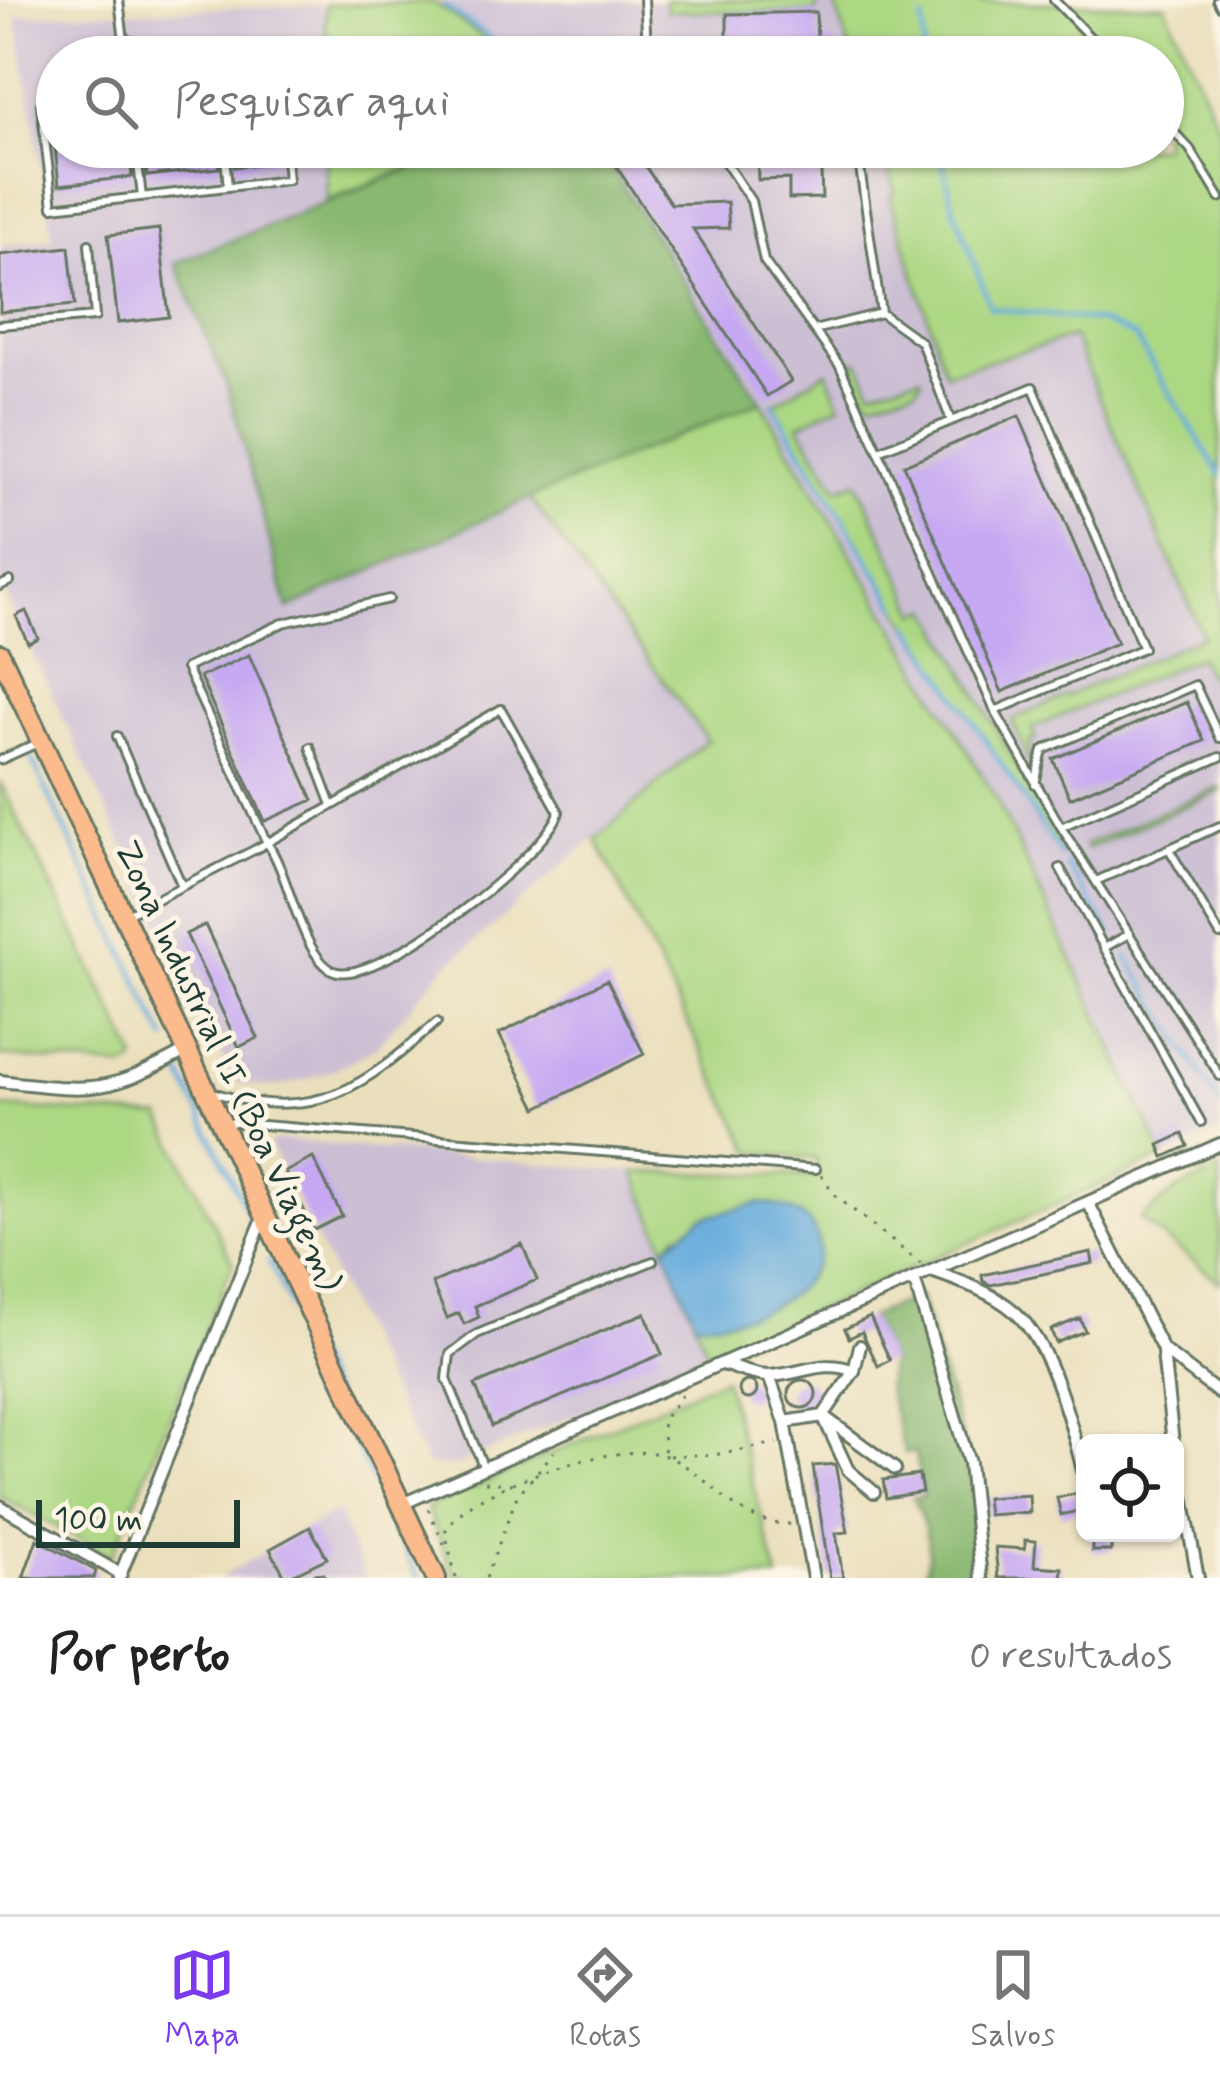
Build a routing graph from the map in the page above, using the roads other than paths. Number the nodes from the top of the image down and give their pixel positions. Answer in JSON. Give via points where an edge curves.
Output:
{"nodes":[{"id":1,"x":119,"y":0,"type":"edge"},
{"id":2,"x":644,"y":0,"type":"edge"},
{"id":3,"x":1054,"y":0,"type":"edge"},
{"id":4,"x":124,"y":36,"type":"edge"},
{"id":5,"x":646,"y":36,"type":"edge"},
{"id":6,"x":1089,"y":36,"type":"edge"},
{"id":7,"x":1184,"y":143,"type":"edge"},
{"id":8,"x":48,"y":168,"type":"edge"},
{"id":9,"x":139,"y":168,"type":"edge"},
{"id":10,"x":227,"y":168,"type":"edge"},
{"id":11,"x":287,"y":168,"type":"edge"},
{"id":12,"x":729,"y":168,"type":"edge"},
{"id":13,"x":859,"y":168,"type":"edge"},
{"id":14,"x":229,"y":187,"type":"junction"},
{"id":15,"x":142,"y":197,"type":"junction"},
{"id":16,"x":1220,"y":198,"type":"edge"},
{"id":17,"x":89,"y":244,"type":"dead end"},
{"id":18,"x":881,"y":313,"type":"junction"},
{"id":19,"x":0,"y":325,"type":"edge"},
{"id":20,"x":814,"y":330,"type":"junction"},
{"id":21,"x":951,"y":421,"type":"junction"},
{"id":22,"x":879,"y":451,"type":"junction"},
{"id":23,"x":10,"y":580,"type":"dead end"},
{"id":24,"x":0,"y":586,"type":"edge"},
{"id":25,"x":389,"y":599,"type":"dead end"},
{"id":26,"x":3,"y":667,"type":"edge"},
{"id":27,"x":995,"y":711,"type":"junction"},
{"id":28,"x":117,"y":736,"type":"dead end"},
{"id":29,"x":1220,"y":738,"type":"edge"},
{"id":30,"x":41,"y":741,"type":"junction"},
{"id":31,"x":310,"y":747,"type":"dead end"},
{"id":32,"x":1220,"y":757,"type":"edge"},
{"id":33,"x":0,"y":760,"type":"edge"},
{"id":34,"x":1035,"y":784,"type":"junction"},
{"id":35,"x":332,"y":806,"type":"junction"},
{"id":36,"x":1220,"y":826,"type":"edge"},
{"id":37,"x":1061,"y":827,"type":"junction"},
{"id":38,"x":267,"y":843,"type":"junction"},
{"id":39,"x":1169,"y":849,"type":"junction"},
{"id":40,"x":1060,"y":868,"type":"dead end"},
{"id":41,"x":1096,"y":881,"type":"junction"},
{"id":42,"x":182,"y":886,"type":"junction"},
{"id":43,"x":123,"y":916,"type":"junction"},
{"id":44,"x":1130,"y":934,"type":"junction"},
{"id":45,"x":1220,"y":935,"type":"edge"},
{"id":46,"x":1104,"y":948,"type":"junction"},
{"id":47,"x":437,"y":1022,"type":"dead end"},
{"id":48,"x":187,"y":1050,"type":"junction"},
{"id":49,"x":1219,"y":1071,"type":"edge"},
{"id":50,"x":0,"y":1081,"type":"edge"},
{"id":51,"x":205,"y":1090,"type":"junction"},
{"id":52,"x":220,"y":1122,"type":"junction"},
{"id":53,"x":1201,"y":1122,"type":"dead end"},
{"id":54,"x":1220,"y":1144,"type":"edge"},
{"id":55,"x":816,"y":1169,"type":"road end"},
{"id":56,"x":1088,"y":1202,"type":"junction"},
{"id":57,"x":264,"y":1215,"type":"junction"},
{"id":58,"x":653,"y":1261,"type":"dead end"},
{"id":59,"x":931,"y":1271,"type":"junction"},
{"id":60,"x":914,"y":1279,"type":"junction"},
{"id":61,"x":860,"y":1346,"type":"dead end"},
{"id":62,"x":1163,"y":1350,"type":"junction"},
{"id":63,"x":722,"y":1364,"type":"junction"},
{"id":64,"x":854,"y":1371,"type":"junction"},
{"id":65,"x":769,"y":1376,"type":"junction"},
{"id":66,"x":1220,"y":1394,"type":"edge"},
{"id":67,"x":823,"y":1416,"type":"junction"},
{"id":68,"x":785,"y":1421,"type":"junction"},
{"id":69,"x":1172,"y":1434,"type":"edge"},
{"id":70,"x":1076,"y":1441,"type":"edge"},
{"id":71,"x":484,"y":1468,"type":"junction"},
{"id":72,"x":895,"y":1469,"type":"dead end"},
{"id":73,"x":874,"y":1492,"type":"dead end"},
{"id":74,"x":1184,"y":1503,"type":"edge"},
{"id":75,"x":402,"y":1504,"type":"junction"},
{"id":76,"x":0,"y":1506,"type":"edge"},
{"id":77,"x":120,"y":1576,"type":"edge"},
{"id":78,"x":436,"y":1578,"type":"edge"},
{"id":79,"x":812,"y":1578,"type":"edge"},
{"id":80,"x":981,"y":1578,"type":"edge"},
{"id":81,"x":1198,"y":1578,"type":"edge"}],
"edges":[{"from":1,"to":4,"type":"lane"},
{"from":2,"to":5,"type":"lane"},
{"from":3,"to":6,"type":"lane"},
{"from":7,"to":16,"type":"lane"},
{"from":8,"to":15,"type":"lane","via":[[53,207]]},
{"from":9,"to":15,"type":"lane"},
{"from":10,"to":14,"type":"lane"},
{"from":11,"to":14,"type":"lane","via":[[288,180]]},
{"from":12,"to":20,"type":"lane","via":[[751,201],[764,261]]},
{"from":13,"to":18,"type":"lane"},
{"from":14,"to":15,"type":"lane"},
{"from":17,"to":19,"type":"lane","via":[[95,317]]},
{"from":18,"to":20,"type":"lane"},
{"from":18,"to":21,"type":"lane","via":[[921,342]]},
{"from":20,"to":22,"type":"lane"},
{"from":21,"to":22,"type":"lane"},
{"from":21,"to":27,"type":"lane","via":[[1033,387],[1143,648]]},
{"from":22,"to":27,"type":"lane"},
{"from":23,"to":24,"type":"lane"},
{"from":25,"to":38,"type":"lane","via":[[283,623],[186,668]]},
{"from":26,"to":30,"type":"main road","name":"Zona Industrial II (Boa Viagem)"},
{"from":27,"to":34,"type":"lane"},
{"from":28,"to":42,"type":"lane"},
{"from":29,"to":34,"type":"lane","via":[[1195,685],[1042,750]]},
{"from":30,"to":33,"type":"lane"},
{"from":30,"to":43,"type":"main road","name":"Zona Industrial II (Boa Viagem)"},
{"from":31,"to":35,"type":"lane"},
{"from":32,"to":37,"type":"lane"},
{"from":34,"to":37,"type":"lane"},
{"from":35,"to":38,"type":"lane"},
{"from":35,"to":38,"type":"lane","via":[[501,709],[559,812],[545,840],[476,899],[350,974],[320,957]]},
{"from":36,"to":39,"type":"lane"},
{"from":37,"to":41,"type":"lane"},
{"from":38,"to":42,"type":"lane"},
{"from":39,"to":41,"type":"lane"},
{"from":39,"to":45,"type":"lane"},
{"from":40,"to":46,"type":"lane"},
{"from":41,"to":44,"type":"lane"},
{"from":42,"to":43,"type":"lane"},
{"from":43,"to":48,"type":"main road","name":"Zona Industrial II (Boa Viagem)"},
{"from":44,"to":46,"type":"lane"},
{"from":44,"to":49,"type":"lane"},
{"from":46,"to":53,"type":"lane"},
{"from":47,"to":51,"type":"lane","via":[[363,1084],[335,1095],[271,1103]]},
{"from":48,"to":50,"type":"street","via":[[95,1091]]},
{"from":48,"to":51,"type":"main road","name":"Zona Industrial II (Boa Viagem)"},
{"from":51,"to":52,"type":"main road","name":"Zona Industrial II (Boa Viagem)"},
{"from":52,"to":55,"type":"lane"},
{"from":52,"to":57,"type":"main road","name":"Zona Industrial II (Boa Viagem)"},
{"from":54,"to":56,"type":"street"},
{"from":56,"to":59,"type":"street"},
{"from":56,"to":62,"type":"street"},
{"from":57,"to":75,"type":"main road","name":"Zona Industrial II (Boa Viagem)"},
{"from":57,"to":77,"type":"street"},
{"from":58,"to":71,"type":"lane","via":[[477,1334],[450,1354],[447,1379]]},
{"from":59,"to":60,"type":"street"},
{"from":59,"to":70,"type":"street","via":[[1019,1316]]},
{"from":60,"to":63,"type":"street"},
{"from":60,"to":80,"type":"street","via":[[969,1462]]},
{"from":61,"to":64,"type":"street"},
{"from":62,"to":66,"type":"street"},
{"from":62,"to":69,"type":"street"},
{"from":63,"to":65,"type":"street"},
{"from":63,"to":71,"type":"street"},
{"from":64,"to":65,"type":"street","via":[[815,1366]]},
{"from":64,"to":67,"type":"street"},
{"from":65,"to":68,"type":"street"},
{"from":67,"to":68,"type":"street"},
{"from":67,"to":72,"type":"street"},
{"from":67,"to":73,"type":"street","via":[[848,1470]]},
{"from":68,"to":79,"type":"street"},
{"from":71,"to":75,"type":"street"},
{"from":74,"to":81,"type":"street"},
{"from":75,"to":78,"type":"main road","name":"Zona Industrial II (Boa Viagem)"},
{"from":76,"to":77,"type":"street"}]}
